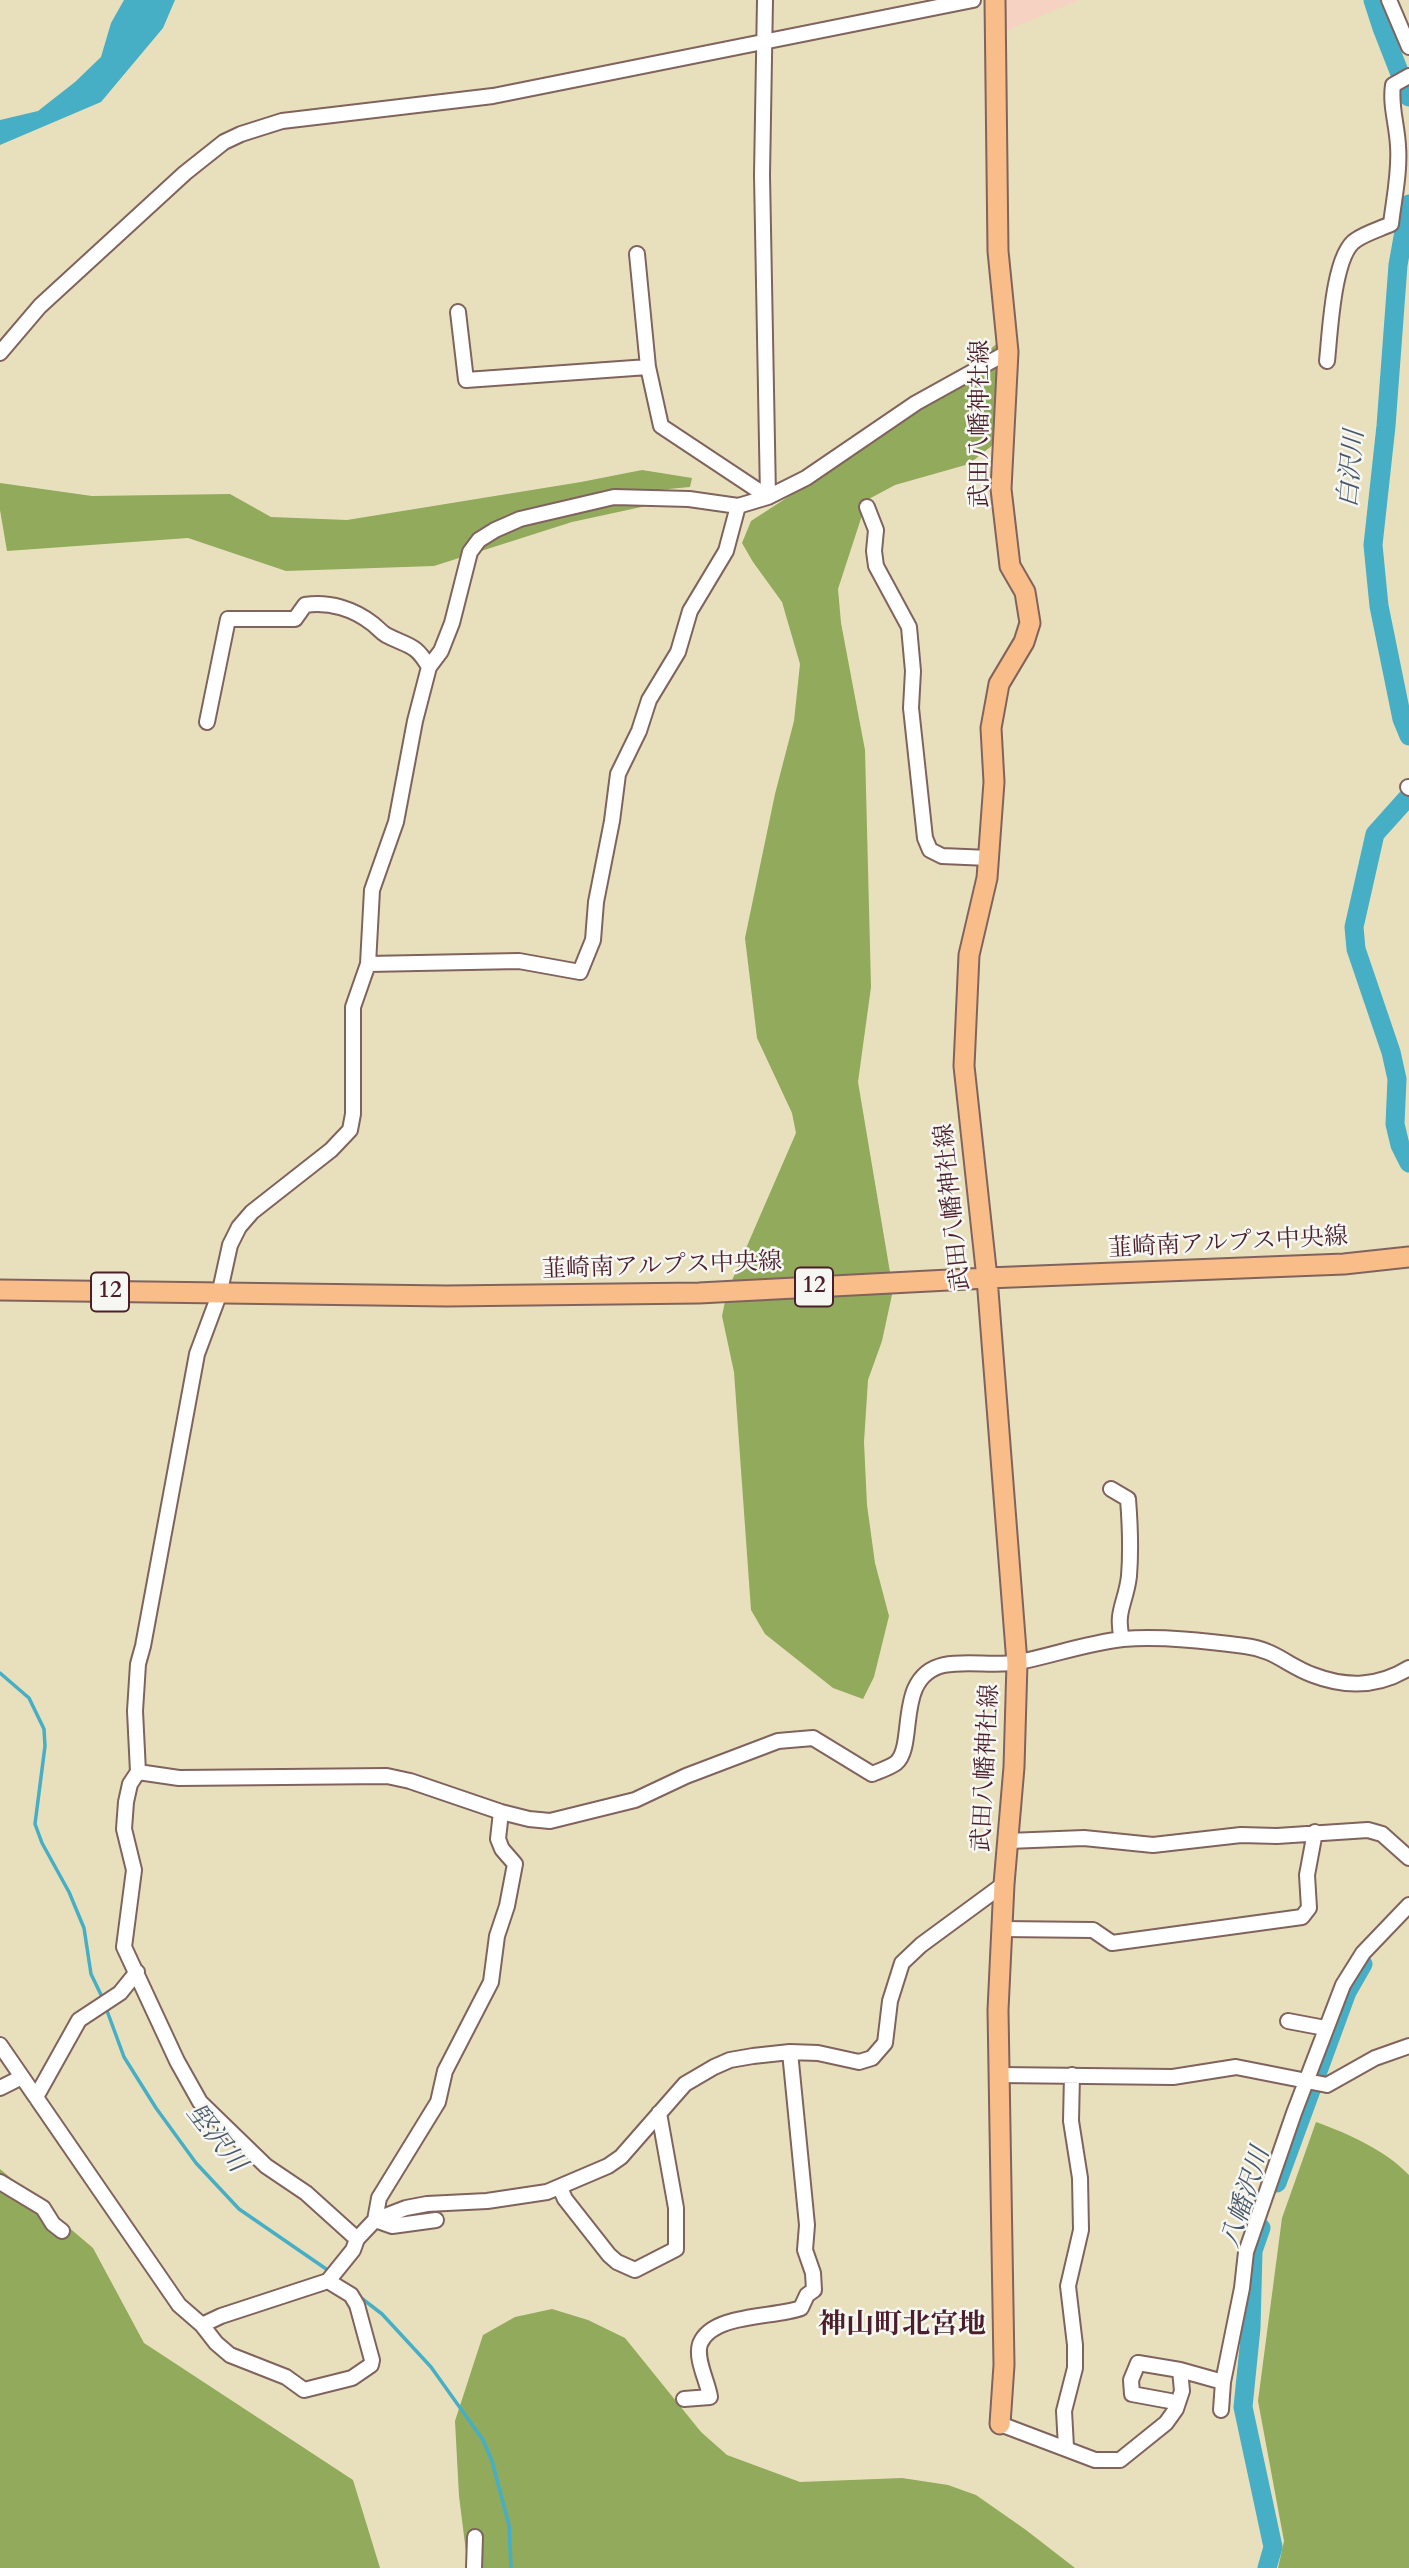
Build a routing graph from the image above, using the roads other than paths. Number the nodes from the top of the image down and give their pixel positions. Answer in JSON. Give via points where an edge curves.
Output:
{"nodes":[{"id":1,"x":765,"y":0,"type":"edge"},
{"id":2,"x":972,"y":0,"type":"edge"},
{"id":3,"x":995,"y":0,"type":"edge"},
{"id":4,"x":1389,"y":0,"type":"edge"},
{"id":5,"x":764,"y":42,"type":"junction"},
{"id":6,"x":1409,"y":47,"type":"edge"},
{"id":7,"x":1409,"y":76,"type":"edge"},
{"id":8,"x":637,"y":254,"type":"dead end"},
{"id":9,"x":458,"y":312,"type":"dead end"},
{"id":10,"x":1008,"y":352,"type":"junction"},
{"id":11,"x":0,"y":353,"type":"edge"},
{"id":12,"x":1327,"y":361,"type":"dead end"},
{"id":13,"x":648,"y":367,"type":"junction"},
{"id":14,"x":768,"y":497,"type":"junction"},
{"id":15,"x":738,"y":506,"type":"junction"},
{"id":16,"x":867,"y":507,"type":"dead end"},
{"id":17,"x":429,"y":667,"type":"junction"},
{"id":18,"x":207,"y":722,"type":"dead end"},
{"id":19,"x":989,"y":858,"type":"junction"},
{"id":20,"x":368,"y":964,"type":"junction"},
{"id":21,"x":1409,"y":1256,"type":"edge"},
{"id":22,"x":987,"y":1278,"type":"junction"},
{"id":23,"x":0,"y":1290,"type":"edge"},
{"id":24,"x":219,"y":1295,"type":"junction"},
{"id":25,"x":1111,"y":1489,"type":"dead end"},
{"id":26,"x":1122,"y":1639,"type":"junction"},
{"id":27,"x":1017,"y":1663,"type":"junction"},
{"id":28,"x":1409,"y":1668,"type":"edge"},
{"id":29,"x":138,"y":1772,"type":"junction"},
{"id":30,"x":501,"y":1812,"type":"junction"},
{"id":31,"x":1315,"y":1832,"type":"junction"},
{"id":32,"x":1008,"y":1841,"type":"junction"},
{"id":33,"x":1409,"y":1858,"type":"edge"},
{"id":34,"x":1004,"y":1884,"type":"junction"},
{"id":35,"x":1409,"y":1905,"type":"edge"},
{"id":36,"x":1002,"y":1929,"type":"junction"},
{"id":37,"x":137,"y":1972,"type":"junction"},
{"id":38,"x":1288,"y":2021,"type":"dead end"},
{"id":39,"x":1325,"y":2028,"type":"junction"},
{"id":40,"x":0,"y":2045,"type":"edge"},
{"id":41,"x":1409,"y":2046,"type":"edge"},
{"id":42,"x":790,"y":2052,"type":"junction"},
{"id":43,"x":999,"y":2075,"type":"junction"},
{"id":44,"x":1072,"y":2075,"type":"junction"},
{"id":45,"x":22,"y":2077,"type":"junction"},
{"id":46,"x":1312,"y":2081,"type":"junction"},
{"id":47,"x":0,"y":2088,"type":"edge"},
{"id":48,"x":36,"y":2097,"type":"junction"},
{"id":49,"x":659,"y":2113,"type":"junction"},
{"id":50,"x":0,"y":2182,"type":"edge"},
{"id":51,"x":560,"y":2188,"type":"junction"},
{"id":52,"x":375,"y":2220,"type":"junction"},
{"id":53,"x":436,"y":2220,"type":"dead end"},
{"id":54,"x":62,"y":2231,"type":"dead end"},
{"id":55,"x":355,"y":2245,"type":"junction"},
{"id":56,"x":328,"y":2281,"type":"junction"},
{"id":57,"x":202,"y":2325,"type":"junction"},
{"id":58,"x":1180,"y":2370,"type":"junction"},
{"id":59,"x":1223,"y":2382,"type":"junction"},
{"id":60,"x":684,"y":2399,"type":"dead end"},
{"id":61,"x":1177,"y":2405,"type":"junction"},
{"id":62,"x":1221,"y":2410,"type":"dead end"},
{"id":63,"x":1000,"y":2424,"type":"joint"},
{"id":64,"x":1066,"y":2447,"type":"junction"},
{"id":65,"x":475,"y":2537,"type":"dead end"},
{"id":66,"x":474,"y":2568,"type":"edge"}],
"edges":[{"from":1,"to":5,"type":"street"},
{"from":2,"to":5,"type":"street"},
{"from":3,"to":10,"type":"main road","name":"武田八幡神社線","via":[[998,251]]},
{"from":4,"to":6,"type":"street"},
{"from":5,"to":11,"type":"street","via":[[494,96],[282,121],[241,134],[185,173],[40,306]]},
{"from":5,"to":14,"type":"street"},
{"from":7,"to":12,"type":"street","via":[[1394,84],[1391,101],[1398,146],[1391,224],[1353,241],[1343,258]]},
{"from":8,"to":13,"type":"street"},
{"from":9,"to":13,"type":"street","via":[[466,380]]},
{"from":10,"to":14,"type":"street","via":[[916,403],[806,478]]},
{"from":10,"to":19,"type":"main road","name":"武田八幡神社線","via":[[1001,489],[1010,566],[1025,592],[1030,623],[999,684],[991,728],[995,782]]},
{"from":13,"to":14,"type":"street","via":[[661,426]]},
{"from":14,"to":15,"type":"street"},
{"from":15,"to":17,"type":"street","via":[[614,497],[520,519],[495,530],[470,552],[452,623]]},
{"from":15,"to":20,"type":"street","via":[[726,551],[690,611],[678,652],[649,700],[618,774],[593,940],[580,972],[519,961]]},
{"from":16,"to":19,"type":"street","via":[[876,530],[876,566],[909,627],[911,708],[925,838],[930,850],[942,856]]},
{"from":17,"to":18,"type":"street","via":[[419,650],[383,634],[347,608],[316,603],[305,605],[295,619],[228,619]]},
{"from":17,"to":20,"type":"street","via":[[396,822],[372,890]]},
{"from":19,"to":22,"type":"main road","name":"武田八幡神社線","via":[[969,955],[964,1066]]},
{"from":20,"to":24,"type":"street","via":[[353,1007],[350,1130],[239,1227],[230,1245]]},
{"from":21,"to":22,"type":"main road","name":"韮崎南アルプス中央線","number":"12","via":[[1344,1264]]},
{"from":22,"to":24,"type":"main road","name":"韮崎南アルプス中央線","number":"12","via":[[699,1293]]},
{"from":22,"to":27,"type":"main road","name":"武田八幡神社線"},
{"from":23,"to":24,"type":"main road","name":"韮崎南アルプス中央線","number":"12"},
{"from":24,"to":29,"type":"street","via":[[197,1354],[138,1664]]},
{"from":25,"to":26,"type":"street","via":[[1128,1499],[1129,1576],[1118,1620]]},
{"from":26,"to":27,"type":"street"},
{"from":26,"to":28,"type":"street","via":[[1267,1650],[1312,1675],[1353,1684],[1391,1679]]},
{"from":27,"to":30,"type":"street","via":[[943,1665],[925,1673],[915,1689],[902,1753],[897,1762],[872,1774],[813,1738],[778,1741],[635,1800],[550,1821]]},
{"from":27,"to":32,"type":"main road","name":"武田八幡神社線"},
{"from":29,"to":30,"type":"street","via":[[179,1778],[387,1776]]},
{"from":29,"to":37,"type":"street","via":[[130,1784],[124,1829],[134,1870],[124,1947]]},
{"from":30,"to":52,"type":"street","via":[[498,1839],[515,1864],[491,1982],[445,2071],[438,2102],[379,2198]]},
{"from":31,"to":32,"type":"street","via":[[1153,1845],[1084,1838]]},
{"from":31,"to":33,"type":"street","via":[[1368,1830],[1382,1834]]},
{"from":31,"to":36,"type":"street","via":[[1307,1875],[1309,1908],[1302,1917],[1112,1943],[1093,1930]]},
{"from":32,"to":34,"type":"main road","name":"武田八幡神社線"},
{"from":34,"to":36,"type":"main road","name":"武田八幡神社線"},
{"from":34,"to":42,"type":"street","via":[[902,1963],[890,2001],[885,2043],[872,2058],[859,2062]]},
{"from":35,"to":39,"type":"street","via":[[1363,1954],[1343,1985]]},
{"from":36,"to":43,"type":"main road","name":"武田八幡神社線"},
{"from":37,"to":48,"type":"street","via":[[120,1993],[79,2020]]},
{"from":37,"to":55,"type":"street","via":[[200,2102],[266,2166],[306,2193]]},
{"from":38,"to":39,"type":"street"},
{"from":39,"to":46,"type":"street"},
{"from":40,"to":45,"type":"street"},
{"from":41,"to":46,"type":"street","via":[[1375,2058],[1327,2085]]},
{"from":42,"to":49,"type":"street","via":[[730,2060],[713,2067],[685,2084]]},
{"from":42,"to":60,"type":"street","via":[[807,2225],[804,2250],[814,2290],[801,2308],[740,2318],[711,2331],[700,2344],[710,2397]]},
{"from":43,"to":44,"type":"street"},
{"from":43,"to":63,"type":"main road","name":"武田八幡神社線","via":[[1004,2365]]},
{"from":44,"to":46,"type":"street","via":[[1173,2077],[1236,2067]]},
{"from":44,"to":64,"type":"street","via":[[1071,2120],[1080,2178],[1081,2230],[1068,2286],[1075,2368],[1064,2411]]},
{"from":45,"to":47,"type":"street"},
{"from":45,"to":48,"type":"street"},
{"from":46,"to":59,"type":"street","via":[[1249,2240]]},
{"from":48,"to":57,"type":"street","via":[[178,2305]]},
{"from":49,"to":51,"type":"street","via":[[621,2157]]},
{"from":49,"to":51,"type":"street","via":[[676,2208],[676,2249],[635,2270],[617,2262]]},
{"from":50,"to":54,"type":"street","via":[[43,2208]]},
{"from":51,"to":52,"type":"street","via":[[487,2201],[427,2204]]},
{"from":52,"to":53,"type":"street","via":[[392,2225]]},
{"from":52,"to":55,"type":"street"},
{"from":55,"to":56,"type":"street"},
{"from":56,"to":57,"type":"street"},
{"from":56,"to":57,"type":"street","via":[[351,2295],[357,2305],[371,2356],[371,2365],[352,2378],[304,2390],[286,2377],[230,2355]]},
{"from":58,"to":59,"type":"street"},
{"from":58,"to":61,"type":"street","via":[[1182,2391]]},
{"from":58,"to":61,"type":"street","via":[[1138,2363],[1131,2380],[1132,2394]]},
{"from":59,"to":62,"type":"street"},
{"from":61,"to":64,"type":"street","via":[[1166,2423],[1120,2460],[1095,2460]]},
{"from":63,"to":64,"type":"street"},
{"from":65,"to":66,"type":"street"}]}
